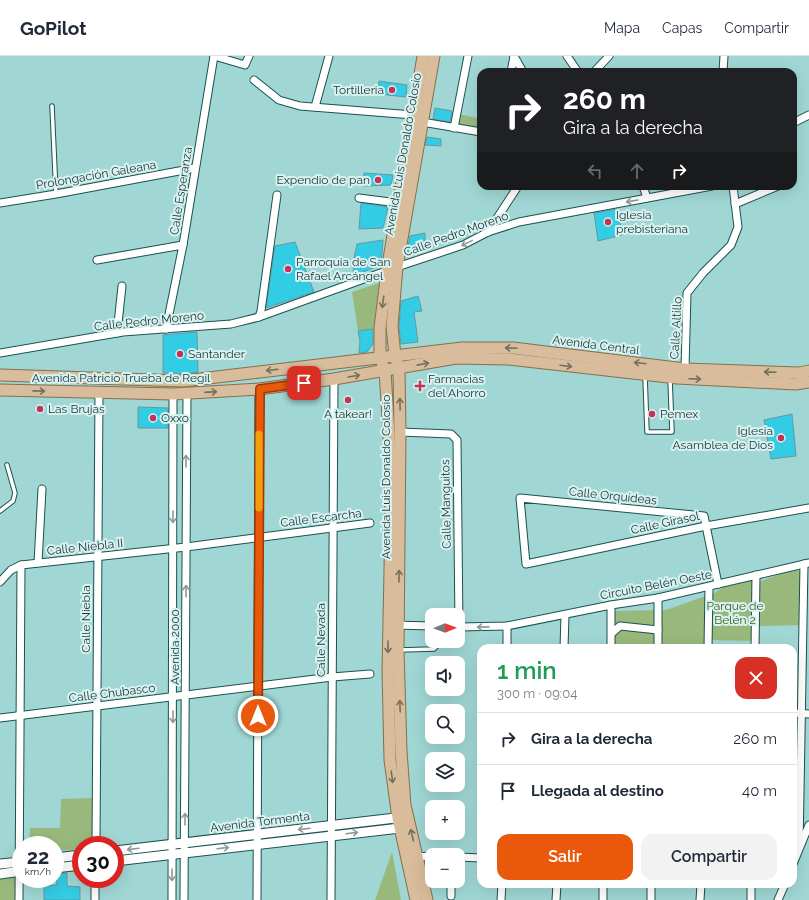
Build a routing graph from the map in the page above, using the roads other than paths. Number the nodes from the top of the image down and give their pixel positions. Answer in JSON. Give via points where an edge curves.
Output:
{"nodes":[{"id":1,"x":214,"y":56,"type":"edge"},
{"id":2,"x":249,"y":56,"type":"edge"},
{"id":3,"x":329,"y":56,"type":"edge"},
{"id":4,"x":423,"y":56,"type":"edge"},
{"id":5,"x":434,"y":56,"type":"edge"},
{"id":6,"x":468,"y":56,"type":"edge"},
{"id":7,"x":514,"y":56,"type":"edge"},
{"id":8,"x":567,"y":56,"type":"edge"},
{"id":9,"x":609,"y":56,"type":"edge"},
{"id":10,"x":724,"y":56,"type":"edge"},
{"id":11,"x":512,"y":68,"type":"edge"},
{"id":12,"x":521,"y":68,"type":"edge"},
{"id":13,"x":575,"y":68,"type":"edge"},
{"id":14,"x":598,"y":68,"type":"edge"},
{"id":15,"x":724,"y":68,"type":"edge"},
{"id":16,"x":254,"y":80,"type":"dead end"},
{"id":17,"x":52,"y":106,"type":"dead end"},
{"id":18,"x":315,"y":108,"type":"junction"},
{"id":19,"x":417,"y":118,"type":"junction"},
{"id":20,"x":808,"y":118,"type":"edge"},
{"id":21,"x":797,"y":122,"type":"edge"},
{"id":22,"x":454,"y":128,"type":"junction"},
{"id":23,"x":477,"y":131,"type":"edge"},
{"id":24,"x":196,"y":168,"type":"junction"},
{"id":25,"x":515,"y":190,"type":"edge"},
{"id":26,"x":644,"y":190,"type":"edge"},
{"id":27,"x":690,"y":190,"type":"edge"},
{"id":28,"x":733,"y":190,"type":"edge"},
{"id":29,"x":768,"y":190,"type":"edge"},
{"id":30,"x":56,"y":194,"type":"junction"},
{"id":31,"x":276,"y":195,"type":"dead end"},
{"id":32,"x":359,"y":198,"type":"dead end"},
{"id":33,"x":647,"y":198,"type":"junction"},
{"id":34,"x":0,"y":203,"type":"edge"},
{"id":35,"x":398,"y":203,"type":"junction"},
{"id":36,"x":735,"y":204,"type":"junction"},
{"id":37,"x":488,"y":232,"type":"junction"},
{"id":38,"x":183,"y":245,"type":"junction"},
{"id":39,"x":97,"y":260,"type":"dead end"},
{"id":40,"x":398,"y":267,"type":"junction"},
{"id":41,"x":387,"y":271,"type":"junction"},
{"id":42,"x":122,"y":286,"type":"dead end"},
{"id":43,"x":259,"y":317,"type":"junction"},
{"id":44,"x":166,"y":329,"type":"junction"},
{"id":45,"x":117,"y":333,"type":"junction"},
{"id":46,"x":0,"y":353,"type":"edge"},
{"id":47,"x":395,"y":356,"type":"junction"},
{"id":48,"x":380,"y":357,"type":"junction"},
{"id":49,"x":399,"y":369,"type":"junction"},
{"id":50,"x":685,"y":369,"type":"junction"},
{"id":51,"x":385,"y":371,"type":"junction"},
{"id":52,"x":809,"y":372,"type":"edge"},
{"id":53,"x":0,"y":375,"type":"edge"},
{"id":54,"x":645,"y":375,"type":"junction"},
{"id":55,"x":670,"y":378,"type":"junction"},
{"id":56,"x":334,"y":380,"type":"junction"},
{"id":57,"x":809,"y":382,"type":"edge"},
{"id":58,"x":260,"y":389,"type":"junction"},
{"id":59,"x":0,"y":390,"type":"edge"},
{"id":60,"x":99,"y":392,"type":"junction"},
{"id":61,"x":173,"y":394,"type":"junction"},
{"id":62,"x":187,"y":394,"type":"junction"},
{"id":63,"x":400,"y":432,"type":"junction"},
{"id":64,"x":7,"y":465,"type":"dead end"},
{"id":65,"x":42,"y":489,"type":"dead end"},
{"id":66,"x":809,"y":508,"type":"edge"},
{"id":67,"x":0,"y":511,"type":"edge"},
{"id":68,"x":370,"y":523,"type":"dead end"},
{"id":69,"x":706,"y":526,"type":"junction"},
{"id":70,"x":333,"y":528,"type":"junction"},
{"id":71,"x":259,"y":537,"type":"junction"},
{"id":72,"x":180,"y":547,"type":"junction"},
{"id":73,"x":98,"y":556,"type":"junction"},
{"id":74,"x":38,"y":563,"type":"junction"},
{"id":75,"x":526,"y":564,"type":"joint"},
{"id":76,"x":807,"y":564,"type":"edge"},
{"id":77,"x":20,"y":565,"type":"junction"},
{"id":78,"x":756,"y":575,"type":"junction"},
{"id":79,"x":0,"y":582,"type":"edge"},
{"id":80,"x":718,"y":584,"type":"junction"},
{"id":81,"x":709,"y":587,"type":"junction"},
{"id":82,"x":658,"y":598,"type":"junction"},
{"id":83,"x":612,"y":606,"type":"junction"},
{"id":84,"x":458,"y":608,"type":"edge"},
{"id":85,"x":565,"y":615,"type":"junction"},
{"id":86,"x":393,"y":625,"type":"junction"},
{"id":87,"x":425,"y":626,"type":"edge"},
{"id":88,"x":507,"y":626,"type":"junction"},
{"id":89,"x":465,"y":627,"type":"edge"},
{"id":90,"x":658,"y":630,"type":"junction"},
{"id":91,"x":612,"y":633,"type":"junction"},
{"id":92,"x":507,"y":644,"type":"edge"},
{"id":93,"x":564,"y":644,"type":"edge"},
{"id":94,"x":612,"y":644,"type":"edge"},
{"id":95,"x":658,"y":644,"type":"edge"},
{"id":96,"x":708,"y":644,"type":"edge"},
{"id":97,"x":755,"y":644,"type":"edge"},
{"id":98,"x":435,"y":648,"type":"edge"},
{"id":99,"x":398,"y":650,"type":"junction"},
{"id":100,"x":370,"y":674,"type":"dead end"},
{"id":101,"x":332,"y":677,"type":"junction"},
{"id":102,"x":258,"y":686,"type":"junction"},
{"id":103,"x":185,"y":695,"type":"junction"},
{"id":104,"x":173,"y":697,"type":"junction"},
{"id":105,"x":97,"y":706,"type":"junction"},
{"id":106,"x":797,"y":713,"type":"edge"},
{"id":107,"x":801,"y":713,"type":"junction"},
{"id":108,"x":809,"y":714,"type":"edge"},
{"id":109,"x":20,"y":716,"type":"junction"},
{"id":110,"x":0,"y":718,"type":"edge"},
{"id":111,"x":797,"y":813,"type":"edge"},
{"id":112,"x":402,"y":821,"type":"junction"},
{"id":113,"x":809,"y":825,"type":"edge"},
{"id":114,"x":332,"y":826,"type":"junction"},
{"id":115,"x":257,"y":835,"type":"junction"},
{"id":116,"x":20,"y":836,"type":"edge"},
{"id":117,"x":96,"y":836,"type":"edge"},
{"id":118,"x":331,"y":836,"type":"junction"},
{"id":119,"x":797,"y":841,"type":"edge"},
{"id":120,"x":257,"y":844,"type":"junction"},
{"id":121,"x":184,"y":848,"type":"junction"},
{"id":122,"x":799,"y":848,"type":"junction"},
{"id":123,"x":173,"y":849,"type":"junction"},
{"id":124,"x":124,"y":851,"type":"edge"},
{"id":125,"x":797,"y":853,"type":"edge"},
{"id":126,"x":425,"y":856,"type":"edge"},
{"id":127,"x":412,"y":857,"type":"junction"},
{"id":128,"x":465,"y":857,"type":"edge"},
{"id":129,"x":477,"y":858,"type":"edge"},
{"id":130,"x":124,"y":859,"type":"edge"},
{"id":131,"x":0,"y":864,"type":"edge"},
{"id":132,"x":12,"y":866,"type":"edge"},
{"id":133,"x":12,"y":870,"type":"edge"},
{"id":134,"x":0,"y":874,"type":"edge"},
{"id":135,"x":19,"y":888,"type":"edge"},
{"id":136,"x":96,"y":888,"type":"edge"},
{"id":137,"x":451,"y":888,"type":"edge"},
{"id":138,"x":502,"y":888,"type":"edge"},
{"id":139,"x":557,"y":888,"type":"edge"},
{"id":140,"x":603,"y":888,"type":"edge"},
{"id":141,"x":651,"y":888,"type":"edge"},
{"id":142,"x":701,"y":888,"type":"edge"},
{"id":143,"x":750,"y":888,"type":"edge"},
{"id":144,"x":783,"y":888,"type":"edge"},
{"id":145,"x":451,"y":896,"type":"dead end"},
{"id":146,"x":19,"y":900,"type":"edge"},
{"id":147,"x":95,"y":900,"type":"edge"},
{"id":148,"x":172,"y":900,"type":"edge"},
{"id":149,"x":184,"y":900,"type":"edge"},
{"id":150,"x":257,"y":900,"type":"edge"},
{"id":151,"x":331,"y":900,"type":"edge"},
{"id":152,"x":416,"y":900,"type":"edge"},
{"id":153,"x":427,"y":900,"type":"edge"},
{"id":154,"x":501,"y":900,"type":"edge"},
{"id":155,"x":556,"y":900,"type":"edge"},
{"id":156,"x":603,"y":900,"type":"edge"},
{"id":157,"x":651,"y":900,"type":"edge"},
{"id":158,"x":700,"y":900,"type":"edge"},
{"id":159,"x":751,"y":900,"type":"edge"},
{"id":160,"x":778,"y":900,"type":"edge"}],
"edges":[{"from":1,"to":2,"type":"street","via":[[245,65]]},
{"from":1,"to":24,"type":"street","name":"Calle Esperanza"},
{"from":3,"to":18,"type":"street"},
{"from":4,"to":19,"type":"main road"},
{"from":5,"to":19,"type":"main road","name":"Avenida Luis Donaldo Colosio"},
{"from":6,"to":22,"type":"street"},
{"from":7,"to":11,"type":"street"},
{"from":7,"to":12,"type":"street"},
{"from":8,"to":13,"type":"street"},
{"from":9,"to":14,"type":"street"},
{"from":10,"to":15,"type":"street"},
{"from":16,"to":18,"type":"street","via":[[278,100]]},
{"from":17,"to":30,"type":"lane"},
{"from":18,"to":19,"type":"street"},
{"from":19,"to":22,"type":"street"},
{"from":19,"to":35,"type":"main road"},
{"from":19,"to":40,"type":"main road","name":"Avenida Luis Donaldo Colosio"},
{"from":20,"to":21,"type":"street"},
{"from":22,"to":23,"type":"street"},
{"from":24,"to":30,"type":"street","name":"Prolongación Galeana"},
{"from":24,"to":38,"type":"street","name":"Calle Esperanza"},
{"from":25,"to":37,"type":"street"},
{"from":26,"to":33,"type":"street"},
{"from":27,"to":33,"type":"street","name":"Calle Pedro Moreno"},
{"from":28,"to":36,"type":"street","name":"Calle Altillo"},
{"from":29,"to":36,"type":"street"},
{"from":30,"to":34,"type":"street","name":"Prolongación Galeana"},
{"from":31,"to":43,"type":"street"},
{"from":32,"to":35,"type":"street"},
{"from":33,"to":37,"type":"street","name":"Calle Pedro Moreno","one_way":true,"via":[[519,222]]},
{"from":35,"to":41,"type":"main road"},
{"from":36,"to":50,"type":"street","name":"Calle Altillo","via":[[738,226],[731,245],[703,272],[687,293]]},
{"from":37,"to":40,"type":"street","name":"Calle Pedro Moreno","one_way":true,"via":[[463,245]]},
{"from":38,"to":39,"type":"street"},
{"from":38,"to":44,"type":"street","name":"Calle Esperanza"},
{"from":40,"to":41,"type":"street","name":"Calle Pedro Moreno"},
{"from":40,"to":47,"type":"main road","name":"Avenida Luis Donaldo Colosio","via":[[392,326]]},
{"from":41,"to":43,"type":"street","name":"Calle Pedro Moreno"},
{"from":41,"to":48,"type":"main road","one_way":true,"via":[[380,318]]},
{"from":42,"to":45,"type":"street"},
{"from":43,"to":44,"type":"street","name":"Calle Pedro Moreno","via":[[231,324]]},
{"from":44,"to":45,"type":"street","name":"Calle Pedro Moreno"},
{"from":45,"to":46,"type":"street","name":"Calle Pedro Moreno"},
{"from":47,"to":48,"type":"main road","name":"Avenida Central"},
{"from":47,"to":49,"type":"main road","name":"Avenida Luis Donaldo Colosio"},
{"from":50,"to":47,"type":"main road","name":"Avenida Central","one_way":true,"via":[[513,348],[462,348]]},
{"from":48,"to":51,"type":"main road"},
{"from":48,"to":53,"type":"main road","name":"Avenida Patricio Trueba de Regil","one_way":true,"via":[[182,381]]},
{"from":49,"to":51,"type":"main road","name":"Avenida Central"},
{"from":49,"to":54,"type":"main road","name":"Avenida Central","one_way":true,"via":[[456,358],[508,359]]},
{"from":63,"to":49,"type":"main road","name":"Avenida Luis Donaldo Colosio","one_way":true},
{"from":52,"to":50,"type":"main road","name":"Avenida Central","one_way":true},
{"from":56,"to":51,"type":"main road","name":"Avenida Patricio Trueba de Regil","one_way":true},
{"from":51,"to":86,"type":"main road"},
{"from":54,"to":55,"type":"main road","name":"Avenida Central"},
{"from":54,"to":55,"type":"lane","via":[[647,432],[672,432]]},
{"from":55,"to":57,"type":"main road","name":"Avenida Central","one_way":true,"via":[[796,384]]},
{"from":56,"to":58,"type":"main road","name":"Avenida Patricio Trueba de Regil"},
{"from":56,"to":70,"type":"street","name":"Calle Nevada"},
{"from":62,"to":58,"type":"main road","name":"Avenida Patricio Trueba de Regil","one_way":true},
{"from":58,"to":71,"type":"street"},
{"from":59,"to":60,"type":"main road","name":"Avenida Patricio Trueba de Regil","one_way":true},
{"from":60,"to":61,"type":"main road","name":"Avenida Patricio Trueba de Regil"},
{"from":60,"to":73,"type":"street","name":"Calle Niebla"},
{"from":61,"to":62,"type":"main road","name":"Avenida Patricio Trueba de Regil"},
{"from":61,"to":72,"type":"street","name":"Avenida 2000","one_way":true},
{"from":72,"to":62,"type":"street","name":"Avenida 2000","one_way":true},
{"from":63,"to":84,"type":"street","name":"Calle Manguitos","via":[[451,434],[457,440]]},
{"from":86,"to":63,"type":"main road","name":"Avenida Luis Donaldo Colosio","one_way":true},
{"from":64,"to":67,"type":"lane","via":[[15,493],[13,502]]},
{"from":65,"to":74,"type":"street"},
{"from":66,"to":69,"type":"street","name":"Calle Girasol"},
{"from":68,"to":70,"type":"street","name":"Calle Escarcha"},
{"from":69,"to":75,"type":"street","name":"Calle Girasol"},
{"from":69,"to":75,"type":"street","name":"Calle Orquídeas","via":[[704,516],[520,498]]},
{"from":69,"to":80,"type":"street"},
{"from":70,"to":71,"type":"street","name":"Calle Escarcha"},
{"from":70,"to":101,"type":"street","name":"Calle Nevada"},
{"from":71,"to":72,"type":"street","name":"Calle Escarcha"},
{"from":71,"to":102,"type":"street"},
{"from":72,"to":73,"type":"street","name":"Calle Niebla II"},
{"from":103,"to":72,"type":"street","name":"Avenida 2000","one_way":true},
{"from":72,"to":104,"type":"street","name":"Avenida 2000"},
{"from":73,"to":74,"type":"street","name":"Calle Niebla II"},
{"from":73,"to":105,"type":"street","name":"Calle Niebla"},
{"from":74,"to":77,"type":"street","name":"Calle Niebla II"},
{"from":76,"to":78,"type":"street","name":"Circuito Belén Oeste"},
{"from":76,"to":107,"type":"street"},
{"from":77,"to":79,"type":"street","via":[[11,570]]},
{"from":77,"to":109,"type":"street"},
{"from":78,"to":80,"type":"street","name":"Circuito Belén Oeste"},
{"from":78,"to":97,"type":"street"},
{"from":80,"to":81,"type":"street","name":"Circuito Belén Oeste"},
{"from":81,"to":82,"type":"street","name":"Circuito Belén Oeste"},
{"from":81,"to":96,"type":"street"},
{"from":82,"to":83,"type":"street","name":"Circuito Belén Oeste"},
{"from":82,"to":90,"type":"street"},
{"from":83,"to":85,"type":"street","name":"Circuito Belén Oeste"},
{"from":83,"to":91,"type":"street"},
{"from":85,"to":88,"type":"street","name":"Circuito Belén Oeste"},
{"from":85,"to":93,"type":"street"},
{"from":86,"to":87,"type":"street"},
{"from":86,"to":99,"type":"main road","name":"Avenida Luis Donaldo Colosio"},
{"from":86,"to":112,"type":"main road","one_way":true,"via":[[390,760]]},
{"from":88,"to":89,"type":"street","name":"Circuito Belén Oeste","one_way":true},
{"from":88,"to":92,"type":"street"},
{"from":90,"to":91,"type":"street","via":[[620,626]]},
{"from":90,"to":95,"type":"street"},
{"from":91,"to":94,"type":"street"},
{"from":98,"to":99,"type":"lane"},
{"from":112,"to":99,"type":"main road","name":"Avenida Luis Donaldo Colosio","one_way":true,"via":[[405,804]]},
{"from":100,"to":101,"type":"street","name":"Calle Chubasco"},
{"from":101,"to":102,"type":"street","name":"Calle Chubasco"},
{"from":101,"to":114,"type":"street","name":"Calle Nevada"},
{"from":102,"to":103,"type":"street","name":"Calle Chubasco"},
{"from":102,"to":115,"type":"street"},
{"from":103,"to":104,"type":"street","name":"Calle Chubasco"},
{"from":121,"to":103,"type":"street","name":"Avenida 2000","one_way":true},
{"from":104,"to":105,"type":"street","name":"Calle Chubasco"},
{"from":104,"to":123,"type":"street","name":"Avenida 2000","one_way":true},
{"from":105,"to":109,"type":"street","name":"Calle Chubasco"},
{"from":105,"to":117,"type":"street","name":"Calle Niebla"},
{"from":106,"to":107,"type":"street"},
{"from":107,"to":108,"type":"street"},
{"from":107,"to":111,"type":"street"},
{"from":109,"to":110,"type":"street","name":"Calle Chubasco"},
{"from":109,"to":116,"type":"street"},
{"from":112,"to":114,"type":"street","name":"Avenida Tormenta"},
{"from":118,"to":112,"type":"street","name":"Avenida Tormenta","one_way":true},
{"from":112,"to":127,"type":"main road"},
{"from":113,"to":122,"type":"street"},
{"from":114,"to":115,"type":"street","name":"Avenida Tormenta","one_way":true},
{"from":114,"to":118,"type":"street","name":"Calle Nevada"},
{"from":115,"to":120,"type":"street"},
{"from":115,"to":121,"type":"street","name":"Avenida Tormenta"},
{"from":118,"to":120,"type":"street","name":"Avenida Tormenta"},
{"from":118,"to":151,"type":"street","name":"Calle Nevada"},
{"from":119,"to":122,"type":"street"},
{"from":121,"to":120,"type":"street","name":"Avenida Tormenta","one_way":true},
{"from":120,"to":150,"type":"street"},
{"from":121,"to":123,"type":"street","name":"Avenida Tormenta"},
{"from":121,"to":149,"type":"street","name":"Avenida 2000"},
{"from":122,"to":125,"type":"street"},
{"from":123,"to":124,"type":"street","name":"Avenida Tormenta","one_way":true},
{"from":123,"to":130,"type":"street","name":"Avenida Tormenta"},
{"from":123,"to":148,"type":"street","name":"Avenida 2000","one_way":true},
{"from":126,"to":127,"type":"street"},
{"from":127,"to":152,"type":"main road"},
{"from":127,"to":153,"type":"main road"},
{"from":128,"to":129,"type":"street"},
{"from":131,"to":132,"type":"street"},
{"from":133,"to":134,"type":"street"},
{"from":135,"to":146,"type":"street"},
{"from":136,"to":147,"type":"street"},
{"from":137,"to":145,"type":"street"},
{"from":138,"to":154,"type":"street"},
{"from":139,"to":155,"type":"street"},
{"from":140,"to":156,"type":"street"},
{"from":141,"to":157,"type":"street"},
{"from":142,"to":158,"type":"street"},
{"from":143,"to":159,"type":"street"},
{"from":144,"to":160,"type":"street"}]}
